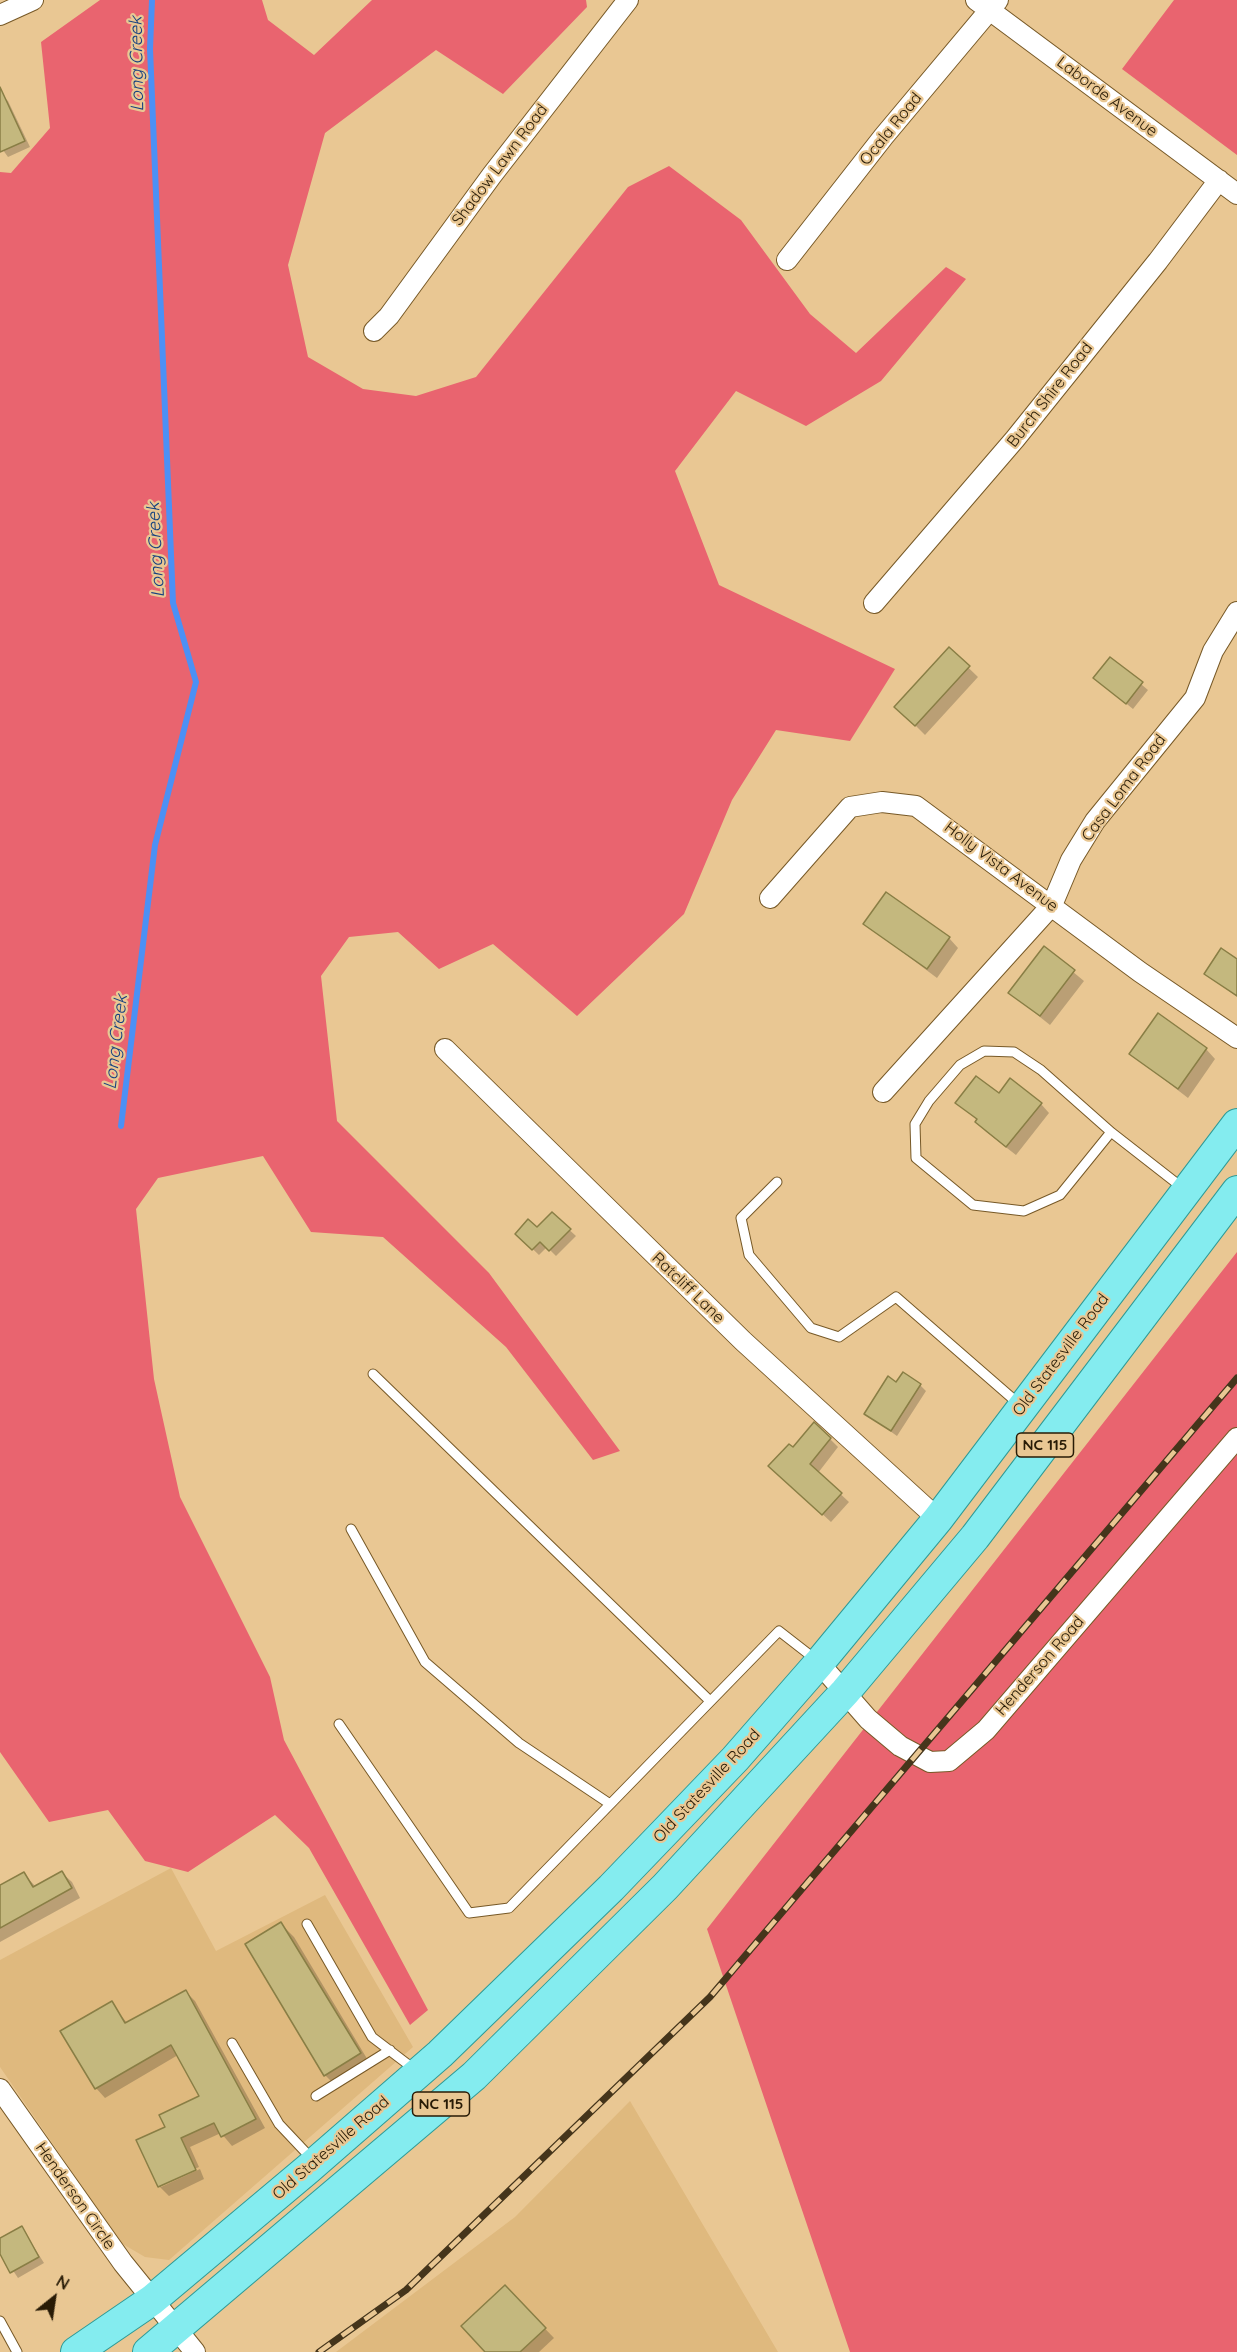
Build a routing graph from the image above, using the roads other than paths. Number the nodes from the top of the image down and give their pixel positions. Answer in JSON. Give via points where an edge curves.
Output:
{"nodes":[{"id":1,"x":33,"y":0,"type":"edge"},
{"id":2,"x":628,"y":0,"type":"edge"},
{"id":3,"x":988,"y":3,"type":"edge"},
{"id":4,"x":0,"y":15,"type":"edge"},
{"id":5,"x":1218,"y":180,"type":"junction"},
{"id":6,"x":1237,"y":194,"type":"edge"},
{"id":7,"x":787,"y":260,"type":"dead end"},
{"id":8,"x":374,"y":331,"type":"dead end"},
{"id":9,"x":874,"y":603,"type":"dead end"},
{"id":10,"x":1237,"y":612,"type":"edge"},
{"id":11,"x":770,"y":898,"type":"dead end"},
{"id":12,"x":1052,"y":905,"type":"junction"},
{"id":13,"x":1237,"y":1038,"type":"edge"},
{"id":14,"x":446,"y":1049,"type":"dead end"},
{"id":15,"x":883,"y":1092,"type":"dead end"},
{"id":16,"x":1237,"y":1124,"type":"edge"},
{"id":17,"x":1111,"y":1132,"type":"junction"},
{"id":18,"x":777,"y":1182,"type":"dead end"},
{"id":19,"x":1186,"y":1191,"type":"junction"},
{"id":20,"x":1237,"y":1191,"type":"edge"},
{"id":21,"x":373,"y":1374,"type":"dead end"},
{"id":22,"x":1022,"y":1406,"type":"junction"},
{"id":23,"x":1237,"y":1437,"type":"edge"},
{"id":24,"x":938,"y":1519,"type":"junction"},
{"id":25,"x":351,"y":1529,"type":"dead end"},
{"id":26,"x":819,"y":1663,"type":"junction"},
{"id":27,"x":845,"y":1692,"type":"junction"},
{"id":28,"x":710,"y":1701,"type":"junction"},
{"id":29,"x":339,"y":1724,"type":"dead end"},
{"id":30,"x":610,"y":1804,"type":"junction"},
{"id":31,"x":307,"y":1924,"type":"dead end"},
{"id":32,"x":232,"y":2043,"type":"dead end"},
{"id":33,"x":390,"y":2050,"type":"junction"},
{"id":34,"x":419,"y":2072,"type":"junction"},
{"id":35,"x":0,"y":2090,"type":"edge"},
{"id":36,"x":316,"y":2096,"type":"dead end"},
{"id":37,"x":315,"y":2163,"type":"junction"},
{"id":38,"x":152,"y":2300,"type":"junction"},
{"id":39,"x":0,"y":2321,"type":"edge"},
{"id":40,"x":176,"y":2329,"type":"junction"},
{"id":41,"x":17,"y":2352,"type":"edge"},
{"id":42,"x":76,"y":2352,"type":"edge"},
{"id":43,"x":148,"y":2352,"type":"edge"},
{"id":44,"x":195,"y":2352,"type":"edge"}],
"edges":[{"from":1,"to":4,"type":"street"},
{"from":2,"to":8,"type":"street","name":"Shadow Lawn Road"},
{"from":3,"to":5,"type":"street","name":"Laborde Avenue"},
{"from":3,"to":7,"type":"street","name":"Ocala Road"},
{"from":5,"to":6,"type":"street","name":"Laborde Avenue"},
{"from":5,"to":9,"type":"street","name":"Burch Shire Road","via":[[1015,440]]},
{"from":10,"to":12,"type":"street","name":"Casa Loma Road","via":[[1212,651],[1195,698],[1095,821],[1071,860]]},
{"from":11,"to":12,"type":"street","name":"Holly Vista Avenue","via":[[850,807],[882,802],[916,806]]},
{"from":12,"to":13,"type":"street","name":"Holly Vista Avenue","via":[[1140,972]]},
{"from":12,"to":15,"type":"street","name":"Casa Loma Road"},
{"from":14,"to":24,"type":"street","name":"Ratcliff Lane","via":[[743,1341]]},
{"from":16,"to":19,"type":"main road","name":"Old Statesville Road","number":"NC 115"},
{"from":17,"to":17,"type":"lane","via":[[1041,1070],[1014,1052],[984,1051],[960,1065],[929,1101],[915,1124],[916,1158],[973,1205],[1024,1211],[1060,1195]]},
{"from":17,"to":19,"type":"lane"},
{"from":18,"to":22,"type":"lane","via":[[741,1218],[749,1255],[811,1328],[839,1337],[896,1297]]},
{"from":19,"to":22,"type":"main road","name":"Old Statesville Road","number":"NC 115"},
{"from":20,"to":27,"type":"main road","number":"NC 115","via":[[975,1537]]},
{"from":21,"to":28,"type":"lane"},
{"from":22,"to":24,"type":"main road","name":"Old Statesville Road","number":"NC 115"},
{"from":23,"to":27,"type":"street","name":"Henderson Road","via":[[986,1730],[959,1754],[942,1762],[916,1757],[868,1719]]},
{"from":24,"to":26,"type":"main road","name":"Old Statesville Road","number":"NC 115"},
{"from":25,"to":30,"type":"lane","via":[[425,1662],[519,1743]]},
{"from":26,"to":27,"type":"street","name":"Henderson Road"},
{"from":26,"to":28,"type":"lane","via":[[779,1631]]},
{"from":26,"to":34,"type":"main road","name":"Old Statesville Road","number":"NC 115","via":[[611,1888]]},
{"from":27,"to":40,"type":"main road","number":"NC 115","via":[[665,1887],[474,2076]]},
{"from":28,"to":30,"type":"lane"},
{"from":29,"to":30,"type":"lane","via":[[469,1913],[509,1908]]},
{"from":31,"to":33,"type":"lane","via":[[372,2037]]},
{"from":32,"to":37,"type":"lane","via":[[279,2124]]},
{"from":33,"to":34,"type":"lane"},
{"from":33,"to":36,"type":"lane"},
{"from":34,"to":37,"type":"main road","name":"Old Statesville Road","number":"NC 115"},
{"from":35,"to":38,"type":"street","name":"Henderson Circle"},
{"from":37,"to":38,"type":"main road","name":"Old Statesville Road","number":"NC 115"},
{"from":38,"to":40,"type":"street","name":"Henderson Circle"},
{"from":38,"to":42,"type":"main road","name":"Old Statesville Road","number":"NC 115"},
{"from":39,"to":41,"type":"lane"},
{"from":40,"to":43,"type":"main road","number":"NC 115"},
{"from":40,"to":44,"type":"street","name":"Henderson Circle"}]}
